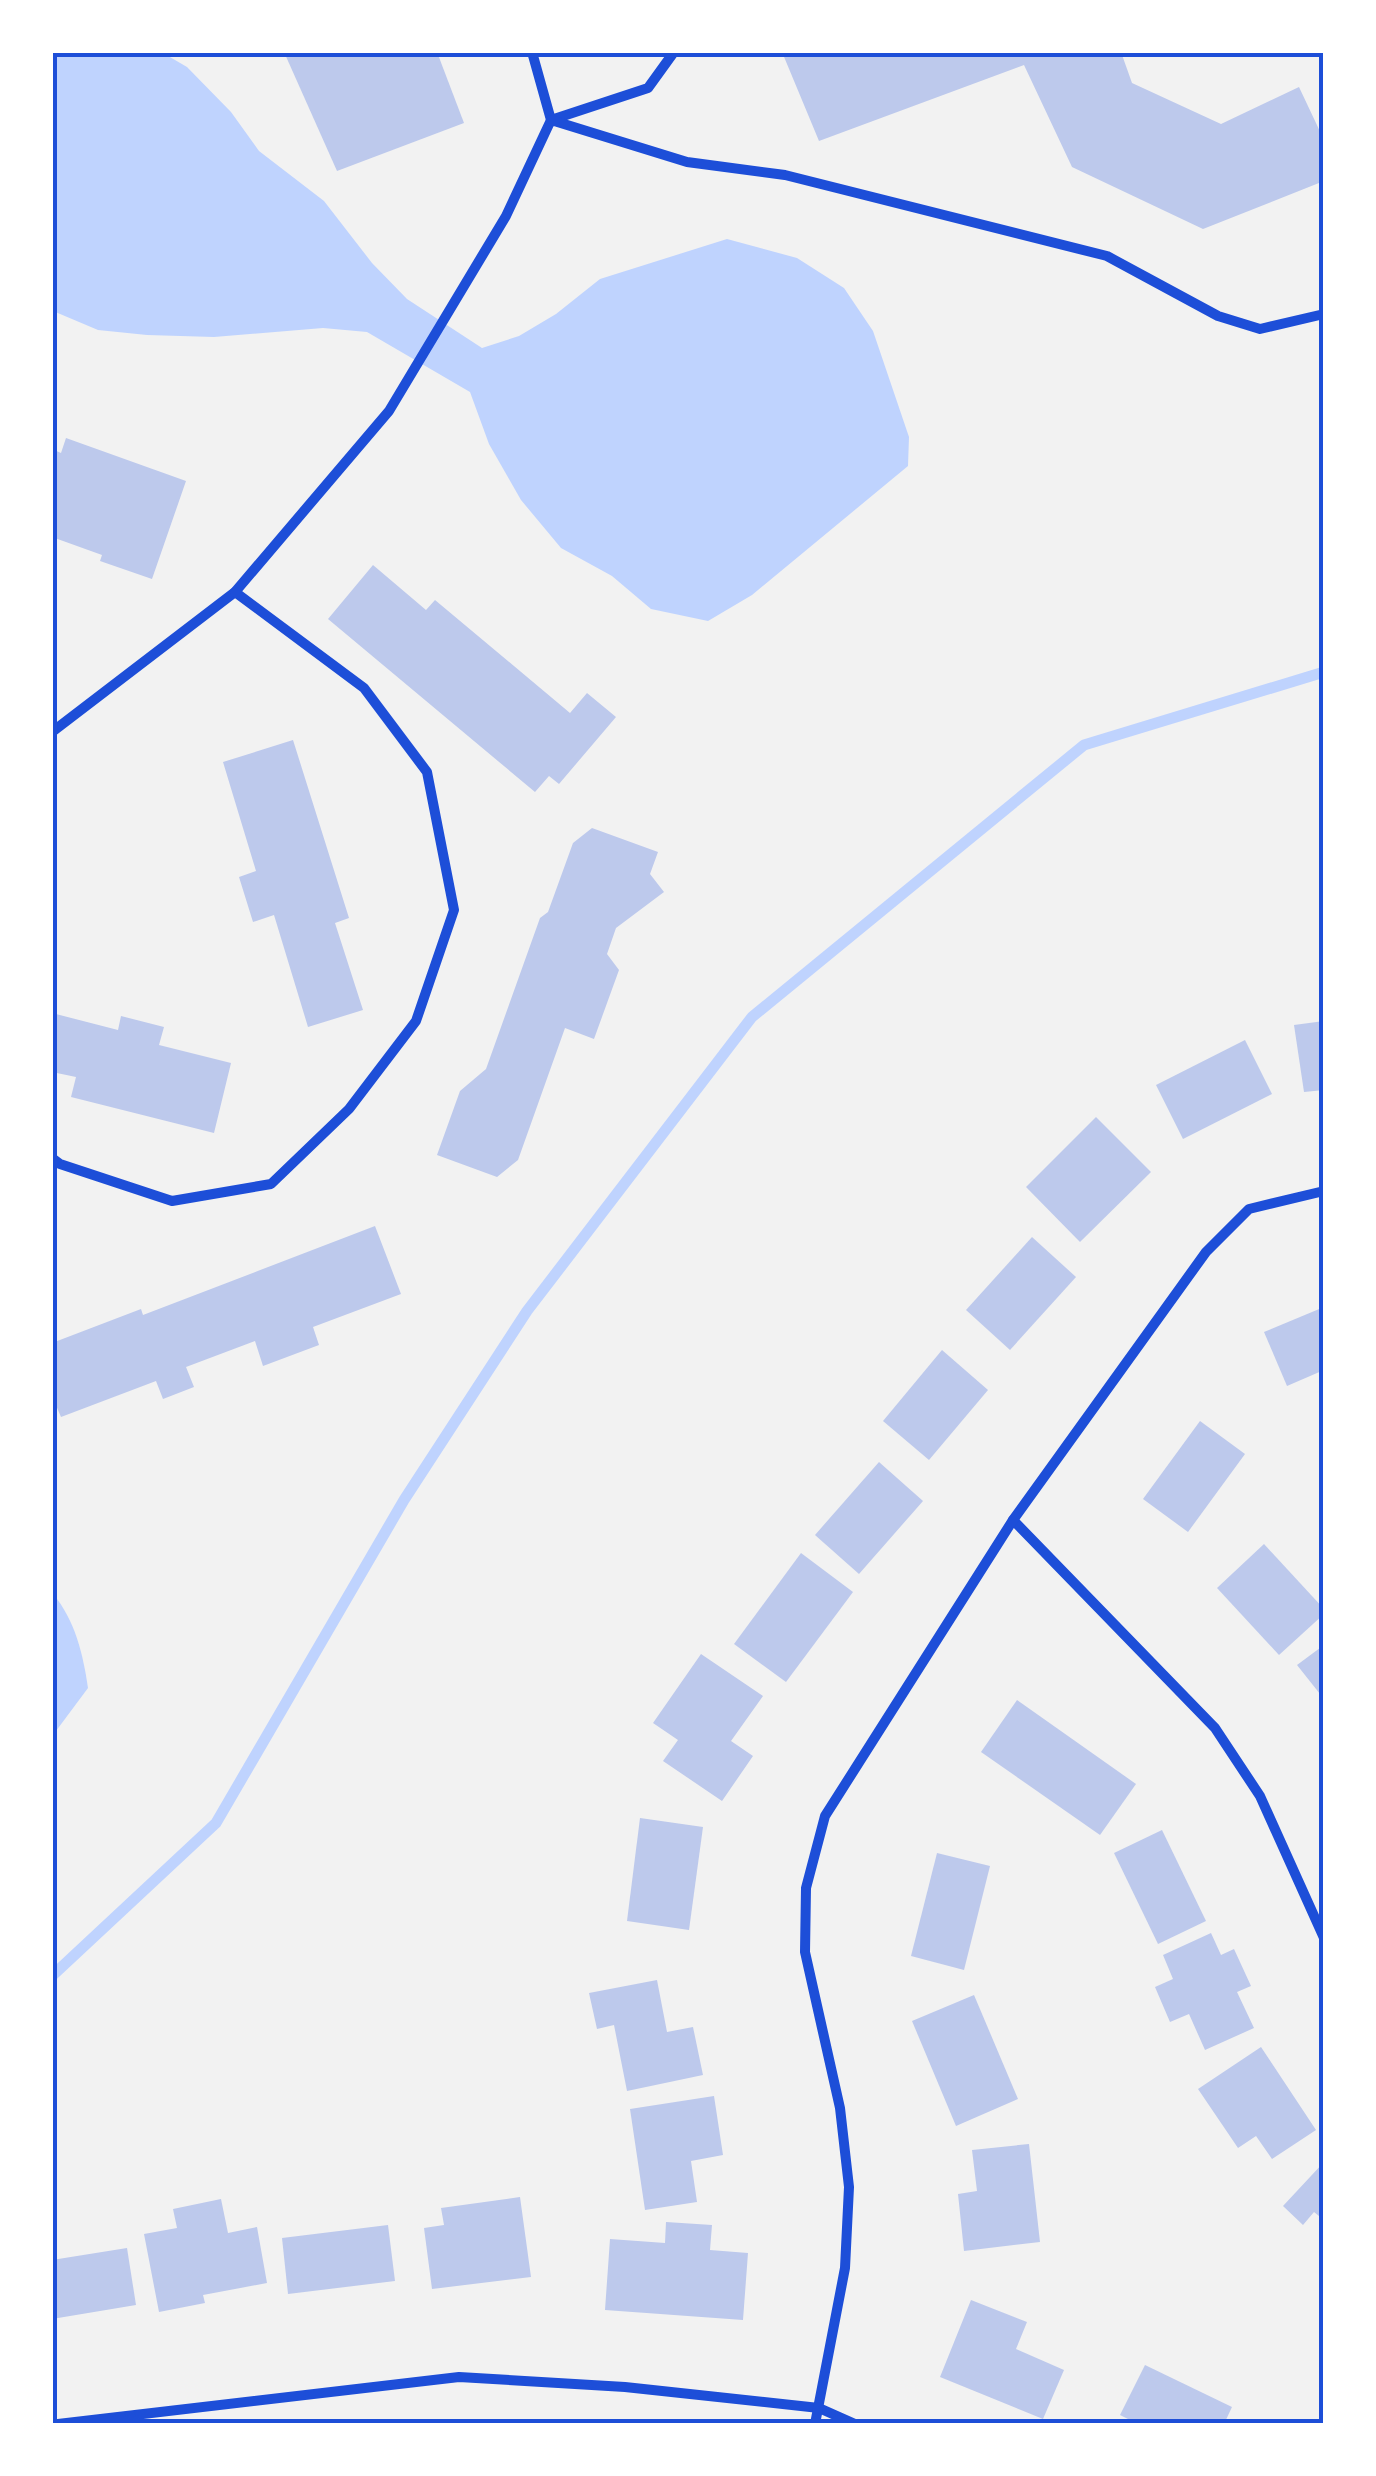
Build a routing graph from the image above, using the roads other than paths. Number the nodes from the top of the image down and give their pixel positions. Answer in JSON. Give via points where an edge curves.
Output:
{"nodes":[{"id":1,"x":532,"y":52,"type":"edge"},
{"id":2,"x":674,"y":52,"type":"edge"},
{"id":3,"x":550,"y":120,"type":"junction"},
{"id":4,"x":1324,"y":314,"type":"edge"},
{"id":5,"x":236,"y":592,"type":"junction"},
{"id":6,"x":52,"y":732,"type":"edge"},
{"id":7,"x":52,"y":1158,"type":"edge"},
{"id":8,"x":1324,"y":1191,"type":"edge"},
{"id":9,"x":1013,"y":1520,"type":"junction"},
{"id":10,"x":1324,"y":1938,"type":"edge"},
{"id":11,"x":819,"y":2408,"type":"junction"},
{"id":12,"x":58,"y":2424,"type":"edge"},
{"id":13,"x":815,"y":2424,"type":"edge"},
{"id":14,"x":855,"y":2424,"type":"edge"}],
"edges":[{"from":1,"to":3,"type":"street"},
{"from":2,"to":3,"type":"street","via":[[648,88]]},
{"from":3,"to":4,"type":"street","via":[[687,162],[785,175],[1107,256],[1218,316],[1260,329]]},
{"from":3,"to":5,"type":"street","via":[[506,216],[389,410]]},
{"from":5,"to":6,"type":"street"},
{"from":5,"to":7,"type":"street","via":[[364,688],[427,772],[454,910],[416,1021],[349,1109],[271,1184],[172,1201]]},
{"from":8,"to":9,"type":"street","via":[[1249,1209],[1206,1252]]},
{"from":9,"to":10,"type":"street","via":[[1216,1728],[1260,1796]]},
{"from":9,"to":11,"type":"street","via":[[825,1816],[806,1888],[805,1952],[840,2108],[849,2187],[845,2268]]},
{"from":11,"to":12,"type":"street","via":[[460,2377]]},
{"from":11,"to":13,"type":"street"},
{"from":11,"to":14,"type":"street"}]}
